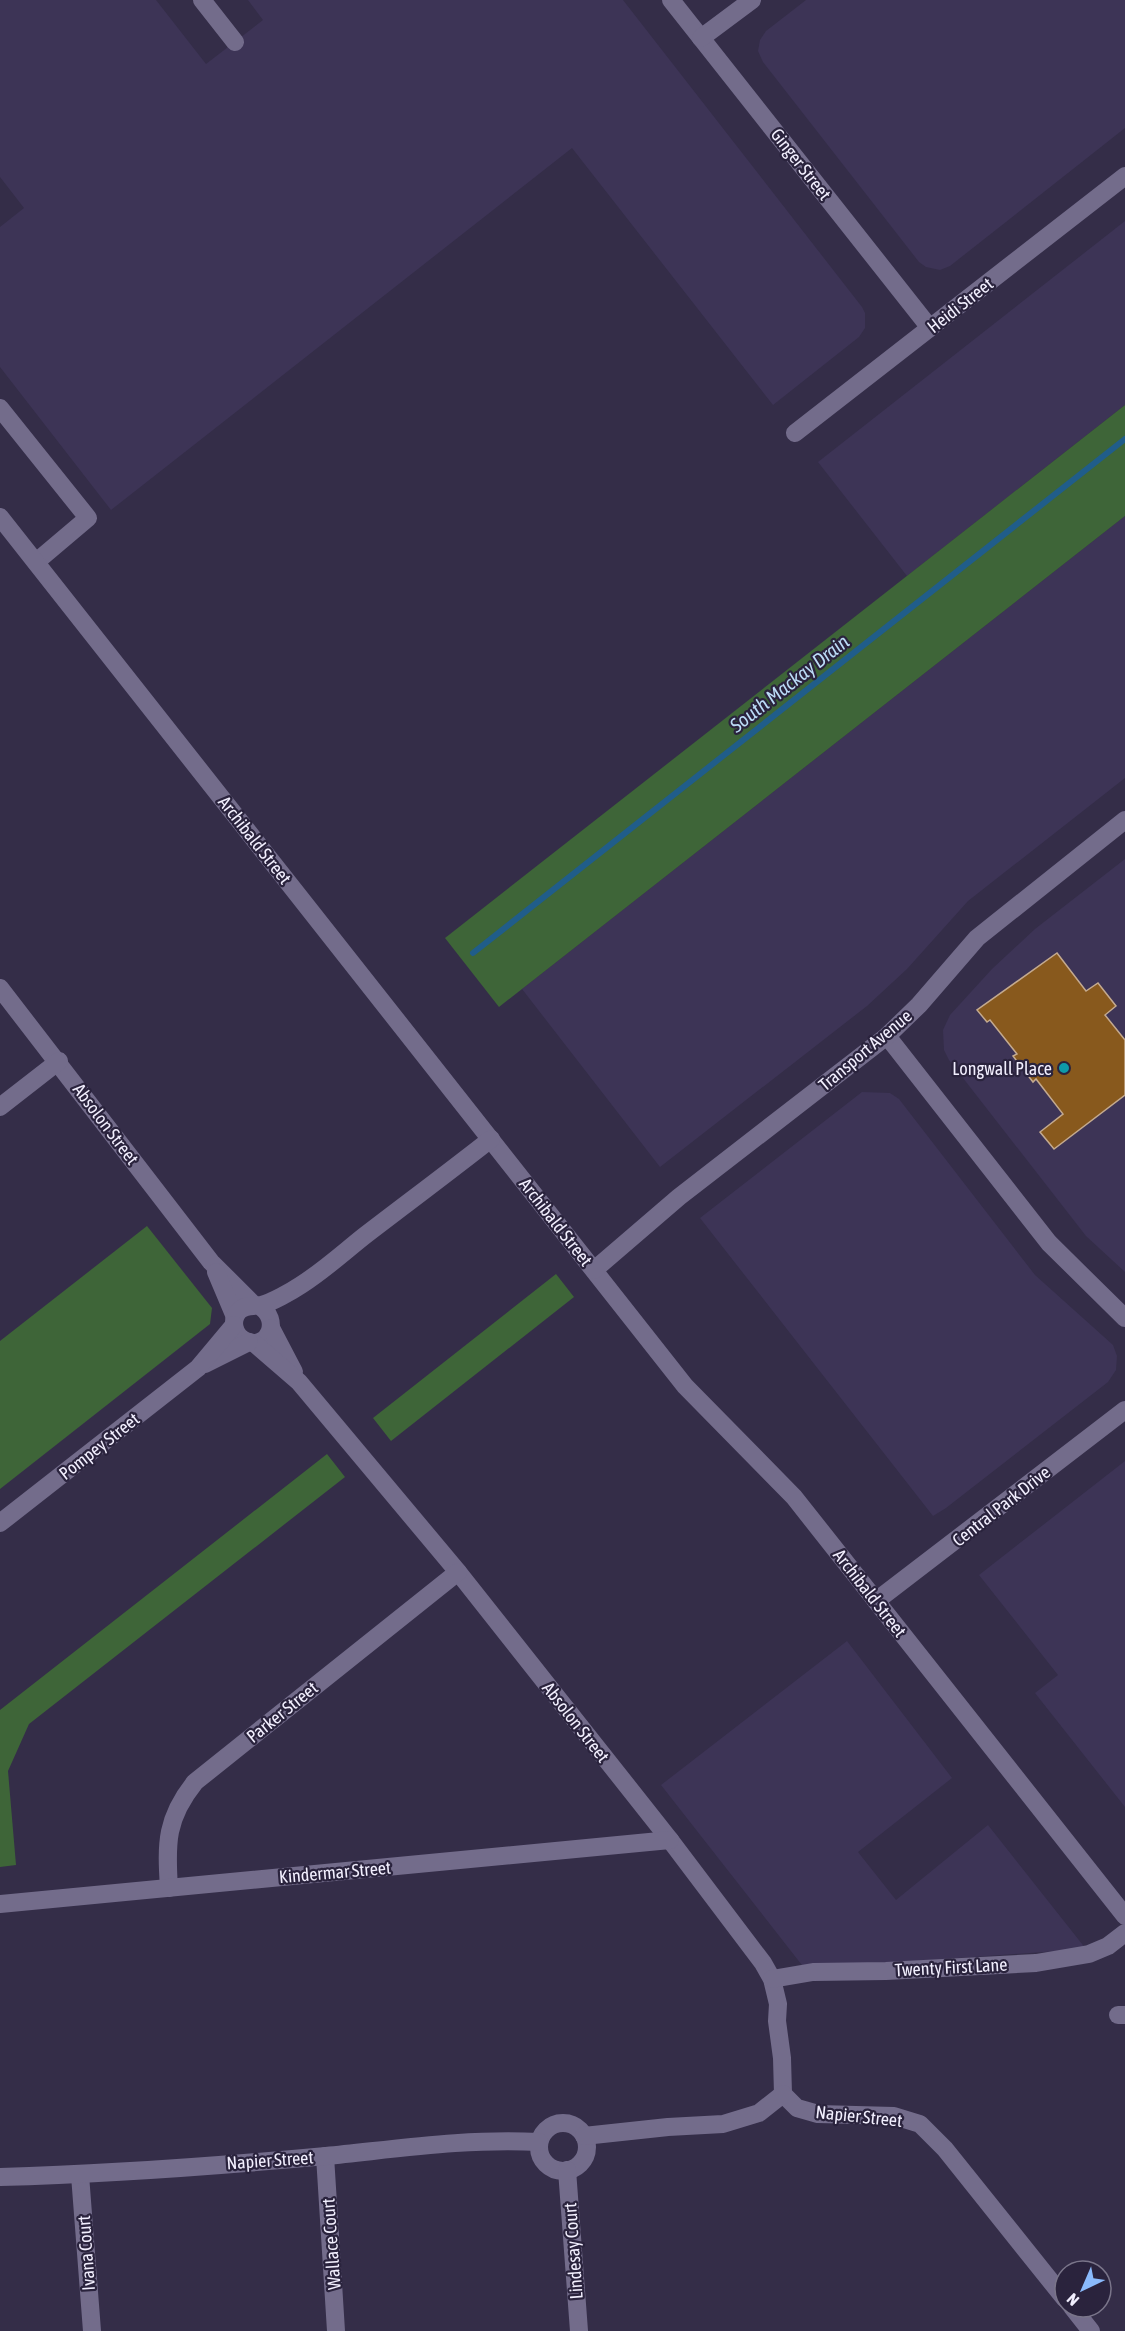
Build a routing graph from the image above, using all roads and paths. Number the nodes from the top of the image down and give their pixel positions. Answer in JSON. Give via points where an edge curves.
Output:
{"nodes":[{"id":1,"x":202,"y":0,"type":"edge"},
{"id":2,"x":671,"y":0,"type":"edge"},
{"id":3,"x":752,"y":0,"type":"edge"},
{"id":4,"x":701,"y":38,"type":"junction"},
{"id":5,"x":234,"y":42,"type":"dead end"},
{"id":6,"x":1125,"y":176,"type":"edge"},
{"id":7,"x":930,"y":328,"type":"junction"},
{"id":8,"x":0,"y":408,"type":"edge"},
{"id":9,"x":795,"y":433,"type":"dead end"},
{"id":10,"x":0,"y":517,"type":"edge"},
{"id":11,"x":36,"y":562,"type":"junction"},
{"id":12,"x":1125,"y":820,"type":"edge"},
{"id":13,"x":0,"y":988,"type":"edge"},
{"id":14,"x":887,"y":1036,"type":"junction"},
{"id":15,"x":59,"y":1062,"type":"junction"},
{"id":16,"x":0,"y":1107,"type":"edge"},
{"id":17,"x":491,"y":1139,"type":"junction"},
{"id":18,"x":211,"y":1262,"type":"junction"},
{"id":19,"x":594,"y":1270,"type":"junction"},
{"id":20,"x":301,"y":1285,"type":"junction"},
{"id":21,"x":257,"y":1306,"type":"junction"},
{"id":22,"x":1125,"y":1318,"type":"edge"},
{"id":23,"x":235,"y":1321,"type":"junction"},
{"id":24,"x":271,"y":1325,"type":"junction"},
{"id":25,"x":252,"y":1343,"type":"junction"},
{"id":26,"x":198,"y":1368,"type":"junction"},
{"id":27,"x":299,"y":1382,"type":"junction"},
{"id":28,"x":1125,"y":1410,"type":"edge"},
{"id":29,"x":0,"y":1523,"type":"edge"},
{"id":30,"x":458,"y":1572,"type":"junction"},
{"id":31,"x":876,"y":1601,"type":"junction"},
{"id":32,"x":670,"y":1840,"type":"junction"},
{"id":33,"x":169,"y":1888,"type":"junction"},
{"id":34,"x":0,"y":1904,"type":"edge"},
{"id":35,"x":1125,"y":1916,"type":"edge"},
{"id":36,"x":1125,"y":1933,"type":"edge"},
{"id":37,"x":772,"y":1979,"type":"junction"},
{"id":38,"x":783,"y":2094,"type":"junction"},
{"id":39,"x":584,"y":2136,"type":"junction"},
{"id":40,"x":539,"y":2142,"type":"junction"},
{"id":41,"x":325,"y":2156,"type":"junction"},
{"id":42,"x":567,"y":2170,"type":"junction"},
{"id":43,"x":80,"y":2175,"type":"junction"},
{"id":44,"x":0,"y":2177,"type":"edge"},
{"id":45,"x":1053,"y":2284,"type":"edge"},
{"id":46,"x":1082,"y":2319,"type":"edge"},
{"id":47,"x":92,"y":2331,"type":"edge"},
{"id":48,"x":336,"y":2331,"type":"edge"},
{"id":49,"x":579,"y":2331,"type":"edge"},
{"id":50,"x":1091,"y":2331,"type":"edge"}],
"edges":[{"from":1,"to":5,"type":"street"},
{"from":2,"to":4,"type":"street","name":"Ginger Street"},
{"from":3,"to":4,"type":"street"},
{"from":4,"to":7,"type":"street","name":"Ginger Street"},
{"from":6,"to":7,"type":"street","name":"Heidi Street"},
{"from":7,"to":9,"type":"street","name":"Heidi Street"},
{"from":8,"to":11,"type":"street","via":[[88,518]]},
{"from":10,"to":11,"type":"street","name":"Archibald Street"},
{"from":11,"to":17,"type":"street","name":"Archibald Street"},
{"from":12,"to":14,"type":"street","name":"Transport Avenue","via":[[977,938]]},
{"from":13,"to":15,"type":"street","name":"Absolon Street"},
{"from":14,"to":19,"type":"street","name":"Transport Avenue","via":[[679,1197]]},
{"from":14,"to":22,"type":"street","via":[[1049,1243]]},
{"from":15,"to":16,"type":"street"},
{"from":15,"to":18,"type":"street","name":"Absolon Street"},
{"from":17,"to":19,"type":"street","name":"Archibald Street"},
{"from":17,"to":20,"type":"street"},
{"from":18,"to":21,"type":"street","name":"Absolon Street"},
{"from":18,"to":23,"type":"street","name":"Absolon Street"},
{"from":19,"to":31,"type":"street","name":"Archibald Street","via":[[685,1386],[794,1497]]},
{"from":20,"to":21,"type":"street"},
{"from":20,"to":24,"type":"street"},
{"from":21,"to":23,"type":"street","via":[[240,1310]]},
{"from":21,"to":24,"type":"street","via":[[268,1313]]},
{"from":23,"to":25,"type":"street","via":[[239,1336]]},
{"from":23,"to":26,"type":"street","name":"Pompey Street"},
{"from":24,"to":25,"type":"street","via":[[262,1341]]},
{"from":24,"to":27,"type":"street","name":"Absolon Street"},
{"from":25,"to":26,"type":"street","name":"Pompey Street"},
{"from":25,"to":27,"type":"street","name":"Absolon Street"},
{"from":26,"to":29,"type":"street","name":"Pompey Street"},
{"from":27,"to":30,"type":"street","name":"Absolon Street"},
{"from":28,"to":31,"type":"street","name":"Central Park Drive"},
{"from":30,"to":32,"type":"street","name":"Absolon Street"},
{"from":30,"to":33,"type":"street","name":"Parker Street","via":[[195,1782],[180,1801],[169,1835]]},
{"from":31,"to":35,"type":"street","name":"Archibald Street"},
{"from":32,"to":33,"type":"street","name":"Kindermar Street"},
{"from":32,"to":37,"type":"street","name":"Absolon Street"},
{"from":33,"to":34,"type":"street","name":"Kindermar Street"},
{"from":36,"to":37,"type":"street","name":"Twenty First Lane","via":[[1089,1954],[1036,1963],[813,1972]]},
{"from":37,"to":38,"type":"street","name":"Absolon Street","via":[[778,2004]]},
{"from":38,"to":39,"type":"street","via":[[759,2113],[723,2124]]},
{"from":38,"to":45,"type":"street","name":"Napier Street","via":[[797,2108],[818,2114],[894,2116],[920,2124],[945,2149]]},
{"from":39,"to":40,"type":"street","via":[[572,2125],[561,2123],[544,2132]]},
{"from":39,"to":42,"type":"street","via":[[587,2144],[583,2159]]},
{"from":40,"to":41,"type":"street","name":"Napier Street","via":[[491,2140]]},
{"from":40,"to":42,"type":"street","via":[[540,2153],[549,2166]]},
{"from":41,"to":43,"type":"street","name":"Napier Street"},
{"from":41,"to":48,"type":"street","name":"Wallace Court"},
{"from":42,"to":49,"type":"street","name":"Lindesay Court"},
{"from":43,"to":44,"type":"street","name":"Napier Street"},
{"from":43,"to":47,"type":"street","name":"Ivana Court"},
{"from":46,"to":50,"type":"street"}]}
